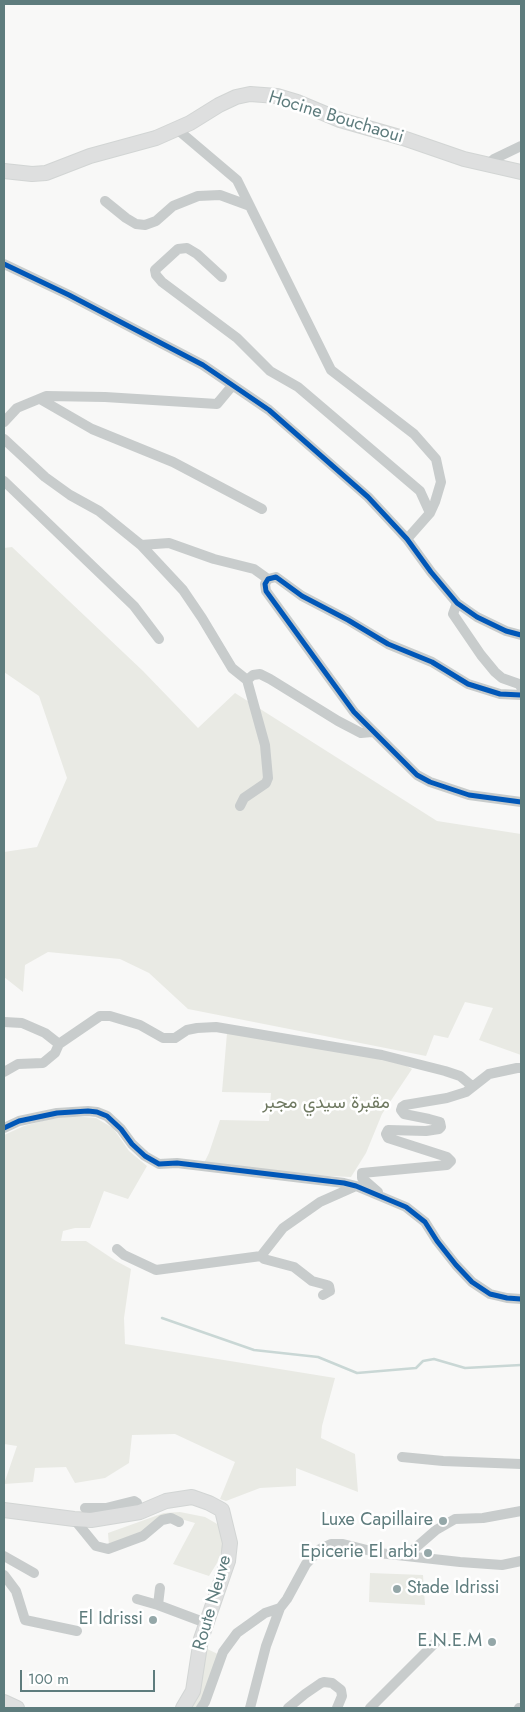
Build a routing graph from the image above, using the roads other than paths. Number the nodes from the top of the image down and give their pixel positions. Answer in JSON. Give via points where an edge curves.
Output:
{"nodes":[{"id":1,"x":178,"y":130,"type":"junction"},
{"id":2,"x":521,"y":146,"type":"edge"},
{"id":3,"x":487,"y":165,"type":"junction"},
{"id":4,"x":4,"y":171,"type":"edge"},
{"id":5,"x":521,"y":172,"type":"edge"},
{"id":6,"x":105,"y":201,"type":"dead end"},
{"id":7,"x":250,"y":206,"type":"junction"},
{"id":8,"x":4,"y":264,"type":"edge"},
{"id":9,"x":222,"y":276,"type":"dead end"},
{"id":10,"x":232,"y":386,"type":"junction"},
{"id":11,"x":40,"y":399,"type":"junction"},
{"id":12,"x":4,"y":422,"type":"edge"},
{"id":13,"x":4,"y":439,"type":"edge"},
{"id":14,"x":4,"y":481,"type":"edge"},
{"id":15,"x":262,"y":509,"type":"dead end"},
{"id":16,"x":430,"y":513,"type":"junction"},
{"id":17,"x":407,"y":539,"type":"junction"},
{"id":18,"x":142,"y":545,"type":"junction"},
{"id":19,"x":268,"y":579,"type":"junction"},
{"id":20,"x":444,"y":589,"type":"junction"},
{"id":21,"x":456,"y":603,"type":"junction"},
{"id":22,"x":453,"y":614,"type":"junction"},
{"id":23,"x":521,"y":634,"type":"edge"},
{"id":24,"x":159,"y":639,"type":"dead end"},
{"id":25,"x":247,"y":680,"type":"junction"},
{"id":26,"x":521,"y":687,"type":"edge"},
{"id":27,"x":521,"y":695,"type":"edge"},
{"id":28,"x":372,"y":732,"type":"junction"},
{"id":29,"x":521,"y":802,"type":"edge"},
{"id":30,"x":240,"y":806,"type":"dead end"},
{"id":31,"x":4,"y":1022,"type":"edge"},
{"id":32,"x":59,"y":1044,"type":"junction"},
{"id":33,"x":521,"y":1068,"type":"edge"},
{"id":34,"x":4,"y":1072,"type":"edge"},
{"id":35,"x":472,"y":1086,"type":"junction"},
{"id":36,"x":4,"y":1128,"type":"edge"},
{"id":37,"x":356,"y":1186,"type":"junction"},
{"id":38,"x":384,"y":1198,"type":"junction"},
{"id":39,"x":117,"y":1249,"type":"dead end"},
{"id":40,"x":261,"y":1256,"type":"junction"},
{"id":41,"x":323,"y":1295,"type":"dead end"},
{"id":42,"x":521,"y":1299,"type":"edge"},
{"id":43,"x":402,"y":1457,"type":"dead end"},
{"id":44,"x":521,"y":1464,"type":"edge"},
{"id":45,"x":85,"y":1508,"type":"dead end"},
{"id":46,"x":4,"y":1510,"type":"edge"},
{"id":47,"x":521,"y":1511,"type":"edge"},
{"id":48,"x":140,"y":1512,"type":"junction"},
{"id":49,"x":74,"y":1519,"type":"junction"},
{"id":50,"x":179,"y":1522,"type":"dead end"},
{"id":51,"x":4,"y":1556,"type":"edge"},
{"id":52,"x":406,"y":1556,"type":"junction"},
{"id":53,"x":521,"y":1561,"type":"edge"},
{"id":54,"x":34,"y":1573,"type":"dead end"},
{"id":55,"x":4,"y":1575,"type":"edge"},
{"id":56,"x":160,"y":1588,"type":"dead end"},
{"id":57,"x":137,"y":1599,"type":"dead end"},
{"id":58,"x":158,"y":1605,"type":"junction"},
{"id":59,"x":280,"y":1608,"type":"junction"},
{"id":60,"x":206,"y":1622,"type":"junction"},
{"id":61,"x":77,"y":1631,"type":"dead end"},
{"id":62,"x":436,"y":1642,"type":"dead end"},
{"id":63,"x":4,"y":1702,"type":"edge"},
{"id":64,"x":17,"y":1708,"type":"edge"},
{"id":65,"x":183,"y":1708,"type":"edge"},
{"id":66,"x":201,"y":1708,"type":"edge"},
{"id":67,"x":250,"y":1708,"type":"edge"},
{"id":68,"x":288,"y":1708,"type":"edge"},
{"id":69,"x":337,"y":1708,"type":"edge"},
{"id":70,"x":370,"y":1708,"type":"edge"}],
"edges":[{"from":1,"to":3,"type":"street","name":"Hocine Bouchaoui","via":[[236,97],[250,94],[277,96],[340,120]]},
{"from":1,"to":4,"type":"street","name":"Hocine Bouchaoui","via":[[90,156],[46,173]]},
{"from":1,"to":7,"type":"street","via":[[237,180]]},
{"from":2,"to":3,"type":"street"},
{"from":3,"to":5,"type":"street","name":"Hocine Bouchaoui"},
{"from":6,"to":7,"type":"street","via":[[126,218],[145,225],[156,221],[173,206],[198,196],[220,195]]},
{"from":7,"to":16,"type":"street","via":[[331,370],[414,434],[436,459],[441,482]]},
{"from":8,"to":10,"type":"street","via":[[203,365]]},
{"from":9,"to":16,"type":"street","via":[[187,248],[178,248],[155,270],[162,282],[237,338],[270,371],[298,388],[420,491]]},
{"from":10,"to":11,"type":"street","via":[[217,404],[105,397],[46,396]]},
{"from":10,"to":17,"type":"street","via":[[269,410],[292,430],[368,497]]},
{"from":11,"to":12,"type":"street","via":[[17,408]]},
{"from":11,"to":15,"type":"street","via":[[92,429],[173,462]]},
{"from":13,"to":18,"type":"street","via":[[45,477]]},
{"from":14,"to":24,"type":"street","via":[[134,606]]},
{"from":16,"to":17,"type":"street"},
{"from":17,"to":20,"type":"street"},
{"from":18,"to":19,"type":"street","via":[[169,543],[254,569]]},
{"from":18,"to":25,"type":"street","via":[[183,590],[232,668]]},
{"from":19,"to":27,"type":"street","via":[[276,577],[302,596],[388,644],[432,662],[468,684],[500,694]]},
{"from":19,"to":28,"type":"street","via":[[266,591]]},
{"from":20,"to":21,"type":"street"},
{"from":20,"to":22,"type":"street"},
{"from":21,"to":22,"type":"street"},
{"from":21,"to":23,"type":"street","via":[[506,631]]},
{"from":22,"to":26,"type":"street","via":[[494,672]]},
{"from":25,"to":28,"type":"street","via":[[260,674],[361,733]]},
{"from":25,"to":30,"type":"street","via":[[265,745],[268,778],[266,783],[244,798]]},
{"from":28,"to":29,"type":"street","via":[[416,775],[430,782],[469,795]]},
{"from":31,"to":32,"type":"street","via":[[22,1023]]},
{"from":32,"to":34,"type":"street","via":[[55,1053],[43,1062],[18,1064]]},
{"from":32,"to":35,"type":"street","via":[[100,1016],[110,1016],[140,1025],[163,1038],[175,1038],[187,1030],[216,1027],[382,1055],[460,1076]]},
{"from":33,"to":35,"type":"street","via":[[489,1074]]},
{"from":35,"to":38,"type":"street","via":[[466,1092],[447,1098],[402,1107],[404,1114],[440,1122],[441,1126],[426,1131],[388,1130],[388,1138],[447,1157],[450,1162],[447,1165],[362,1173],[362,1178]]},
{"from":36,"to":37,"type":"street","via":[[19,1121],[57,1113],[97,1112],[107,1116],[139,1150],[159,1164],[177,1163]]},
{"from":37,"to":38,"type":"street"},
{"from":37,"to":40,"type":"street","via":[[320,1202],[283,1228]]},
{"from":38,"to":42,"type":"street","via":[[406,1207],[425,1222],[436,1241],[472,1282],[490,1294]]},
{"from":39,"to":40,"type":"street","via":[[156,1270]]},
{"from":40,"to":41,"type":"street","via":[[294,1267],[312,1281],[329,1286],[330,1291]]},
{"from":43,"to":44,"type":"street"},
{"from":45,"to":48,"type":"street","via":[[106,1508],[134,1501]]},
{"from":46,"to":49,"type":"street","name":"Route Neuve"},
{"from":47,"to":52,"type":"street","via":[[455,1519],[436,1530]]},
{"from":48,"to":49,"type":"street","name":"Route Neuve","via":[[91,1520]]},
{"from":48,"to":60,"type":"street","name":"Route Neuve","via":[[166,1501],[192,1497],[222,1510],[230,1542],[228,1561]]},
{"from":49,"to":50,"type":"street","via":[[96,1546],[108,1549],[143,1536],[162,1520],[171,1518]]},
{"from":51,"to":54,"type":"street"},
{"from":52,"to":53,"type":"street","via":[[502,1565]]},
{"from":52,"to":59,"type":"street","via":[[330,1544],[320,1549],[306,1564]]},
{"from":55,"to":61,"type":"street","via":[[16,1591],[25,1620]]},
{"from":56,"to":58,"type":"street"},
{"from":57,"to":58,"type":"street"},
{"from":58,"to":60,"type":"street"},
{"from":59,"to":66,"type":"street","via":[[265,1613],[237,1633],[223,1652]]},
{"from":59,"to":67,"type":"street"},
{"from":60,"to":65,"type":"street","name":"Route Neuve","via":[[193,1691]]},
{"from":62,"to":70,"type":"street"},
{"from":63,"to":64,"type":"street"},
{"from":68,"to":69,"type":"street","via":[[320,1683],[328,1682],[341,1692]]}]}
